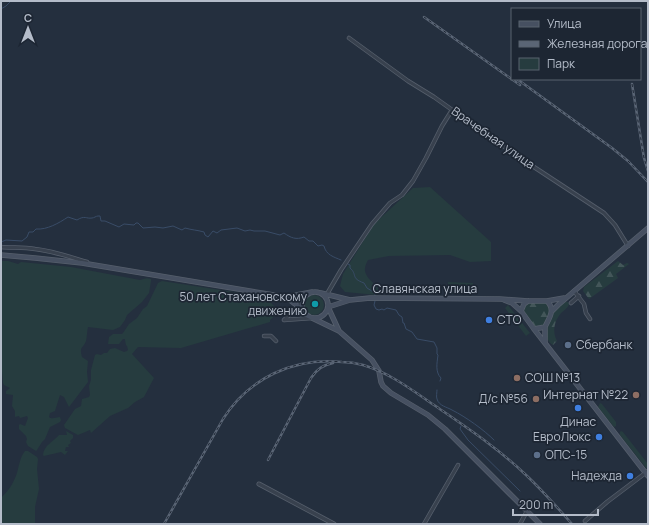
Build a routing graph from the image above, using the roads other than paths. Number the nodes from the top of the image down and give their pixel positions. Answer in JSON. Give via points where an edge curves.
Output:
{"nodes":[{"id":1,"x":349,"y":38,"type":"dead end"},
{"id":2,"x":452,"y":110,"type":"junction"},
{"id":3,"x":648,"y":228,"type":"edge"},
{"id":4,"x":628,"y":246,"type":"junction"},
{"id":5,"x":1,"y":247,"type":"edge"},
{"id":6,"x":1,"y":255,"type":"edge"},
{"id":7,"x":98,"y":266,"type":"junction"},
{"id":8,"x":574,"y":291,"type":"junction"},
{"id":9,"x":312,"y":292,"type":"junction"},
{"id":10,"x":318,"y":292,"type":"junction"},
{"id":11,"x":327,"y":294,"type":"junction"},
{"id":12,"x":579,"y":296,"type":"junction"},
{"id":13,"x":286,"y":297,"type":"junction"},
{"id":14,"x":565,"y":298,"type":"junction"},
{"id":15,"x":500,"y":299,"type":"junction"},
{"id":16,"x":350,"y":300,"type":"junction"},
{"id":17,"x":303,"y":301,"type":"junction"},
{"id":18,"x":528,"y":301,"type":"junction"},
{"id":19,"x":547,"y":301,"type":"junction"},
{"id":20,"x":571,"y":303,"type":"dead end"},
{"id":21,"x":298,"y":306,"type":"junction"},
{"id":22,"x":328,"y":306,"type":"junction"},
{"id":23,"x":303,"y":310,"type":"junction"},
{"id":24,"x":521,"y":311,"type":"junction"},
{"id":25,"x":552,"y":312,"type":"junction"},
{"id":26,"x":312,"y":318,"type":"junction"},
{"id":27,"x":590,"y":319,"type":"dead end"},
{"id":28,"x":545,"y":327,"type":"junction"},
{"id":29,"x":534,"y":329,"type":"junction"},
{"id":30,"x":339,"y":331,"type":"junction"},
{"id":31,"x":264,"y":336,"type":"dead end"},
{"id":32,"x":276,"y":341,"type":"dead end"},
{"id":33,"x":545,"y":342,"type":"junction"},
{"id":34,"x":458,"y":465,"type":"dead end"},
{"id":35,"x":647,"y":473,"type":"edge"},
{"id":36,"x":259,"y":484,"type":"dead end"},
{"id":37,"x":527,"y":511,"type":"junction"},
{"id":38,"x":585,"y":521,"type":"dead end"},
{"id":39,"x":334,"y":524,"type":"edge"},
{"id":40,"x":424,"y":524,"type":"edge"},
{"id":41,"x":520,"y":524,"type":"edge"},
{"id":42,"x":540,"y":524,"type":"edge"}],
"edges":[{"from":1,"to":2,"type":"street","name":"Врачебная улица"},
{"from":2,"to":4,"type":"street","name":"Врачебная улица","via":[[604,213]]},
{"from":2,"to":11,"type":"street","via":[[413,181],[372,224]]},
{"from":3,"to":4,"type":"main road"},
{"from":4,"to":8,"type":"main road"},
{"from":5,"to":7,"type":"street","via":[[42,250]]},
{"from":6,"to":7,"type":"main road"},
{"from":7,"to":13,"type":"main road"},
{"from":8,"to":12,"type":"street"},
{"from":8,"to":14,"type":"main road"},
{"from":9,"to":10,"type":"main road"},
{"from":9,"to":13,"type":"main road"},
{"from":9,"to":17,"type":"main road"},
{"from":10,"to":11,"type":"main road","name":"Славянская улица"},
{"from":10,"to":22,"type":"main road","via":[[325,297]]},
{"from":11,"to":16,"type":"main road","name":"Славянская улица"},
{"from":12,"to":20,"type":"street"},
{"from":12,"to":27,"type":"street"},
{"from":13,"to":21,"type":"main road"},
{"from":14,"to":19,"type":"main road"},
{"from":14,"to":25,"type":"main road"},
{"from":15,"to":16,"type":"main road","name":"Славянская улица"},
{"from":15,"to":18,"type":"main road","name":"Славянская улица"},
{"from":15,"to":24,"type":"main road"},
{"from":16,"to":22,"type":"main road","name":"Славянская улица"},
{"from":17,"to":21,"type":"street"},
{"from":17,"to":23,"type":"main road"},
{"from":18,"to":19,"type":"main road"},
{"from":18,"to":24,"type":"main road"},
{"from":19,"to":25,"type":"main road"},
{"from":21,"to":23,"type":"main road"},
{"from":21,"to":26,"type":"street","via":[[284,320]]},
{"from":22,"to":26,"type":"main road","via":[[322,316]]},
{"from":22,"to":30,"type":"main road"},
{"from":23,"to":26,"type":"main road"},
{"from":24,"to":29,"type":"main road"},
{"from":25,"to":28,"type":"main road"},
{"from":26,"to":30,"type":"main road"},
{"from":28,"to":29,"type":"main road"},
{"from":28,"to":33,"type":"main road"},
{"from":29,"to":33,"type":"main road"},
{"from":30,"to":37,"type":"main road","via":[[372,360],[387,390],[428,415],[445,429]]},
{"from":31,"to":32,"type":"street","via":[[271,336]]},
{"from":33,"to":35,"type":"main road"},
{"from":34,"to":40,"type":"street"},
{"from":35,"to":38,"type":"street"},
{"from":36,"to":39,"type":"street"},
{"from":37,"to":41,"type":"street"},
{"from":37,"to":42,"type":"main road"}]}
